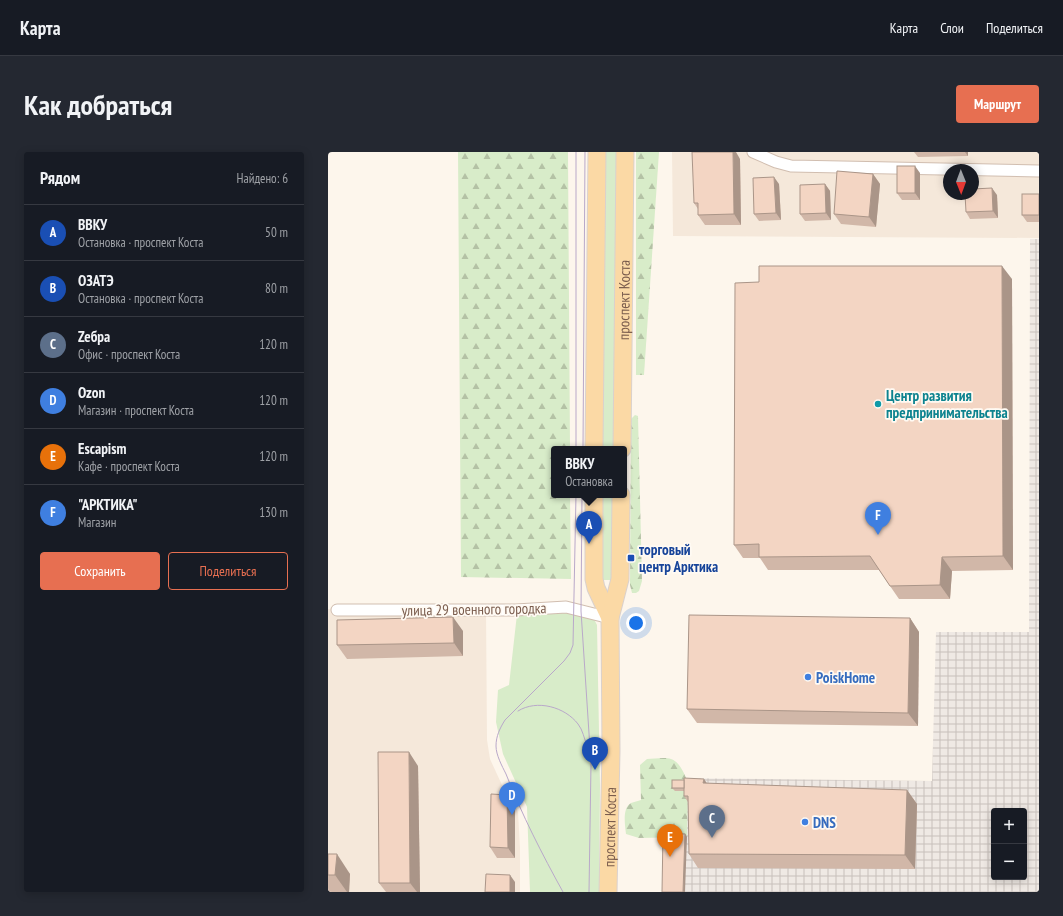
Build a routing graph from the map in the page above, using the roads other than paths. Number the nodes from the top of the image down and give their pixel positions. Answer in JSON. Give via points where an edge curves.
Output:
{"nodes":[{"id":1,"x":597,"y":152,"type":"edge"},
{"id":2,"x":625,"y":152,"type":"edge"},
{"id":3,"x":754,"y":152,"type":"edge"},
{"id":4,"x":1039,"y":171,"type":"edge"},
{"id":5,"x":594,"y":446,"type":"edge"},
{"id":6,"x":622,"y":446,"type":"edge"},
{"id":7,"x":594,"y":498,"type":"edge"},
{"id":8,"x":621,"y":498,"type":"edge"},
{"id":9,"x":337,"y":610,"type":"dead end"},
{"id":10,"x":610,"y":618,"type":"junction"},
{"id":11,"x":608,"y":892,"type":"edge"}],
"edges":[{"from":1,"to":5,"type":"main road","name":"проспект Коста"},
{"from":2,"to":6,"type":"main road","name":"проспект Коста"},
{"from":3,"to":4,"type":"street","via":[[791,166]]},
{"from":7,"to":10,"type":"main road","name":"проспект Коста","via":[[594,579]]},
{"from":8,"to":10,"type":"main road","name":"проспект Коста","via":[[620,579]]},
{"from":9,"to":10,"type":"street","name":"улица 29 военного городка","via":[[510,610],[566,607]]},
{"from":10,"to":11,"type":"main road","name":"проспект Коста"}]}
